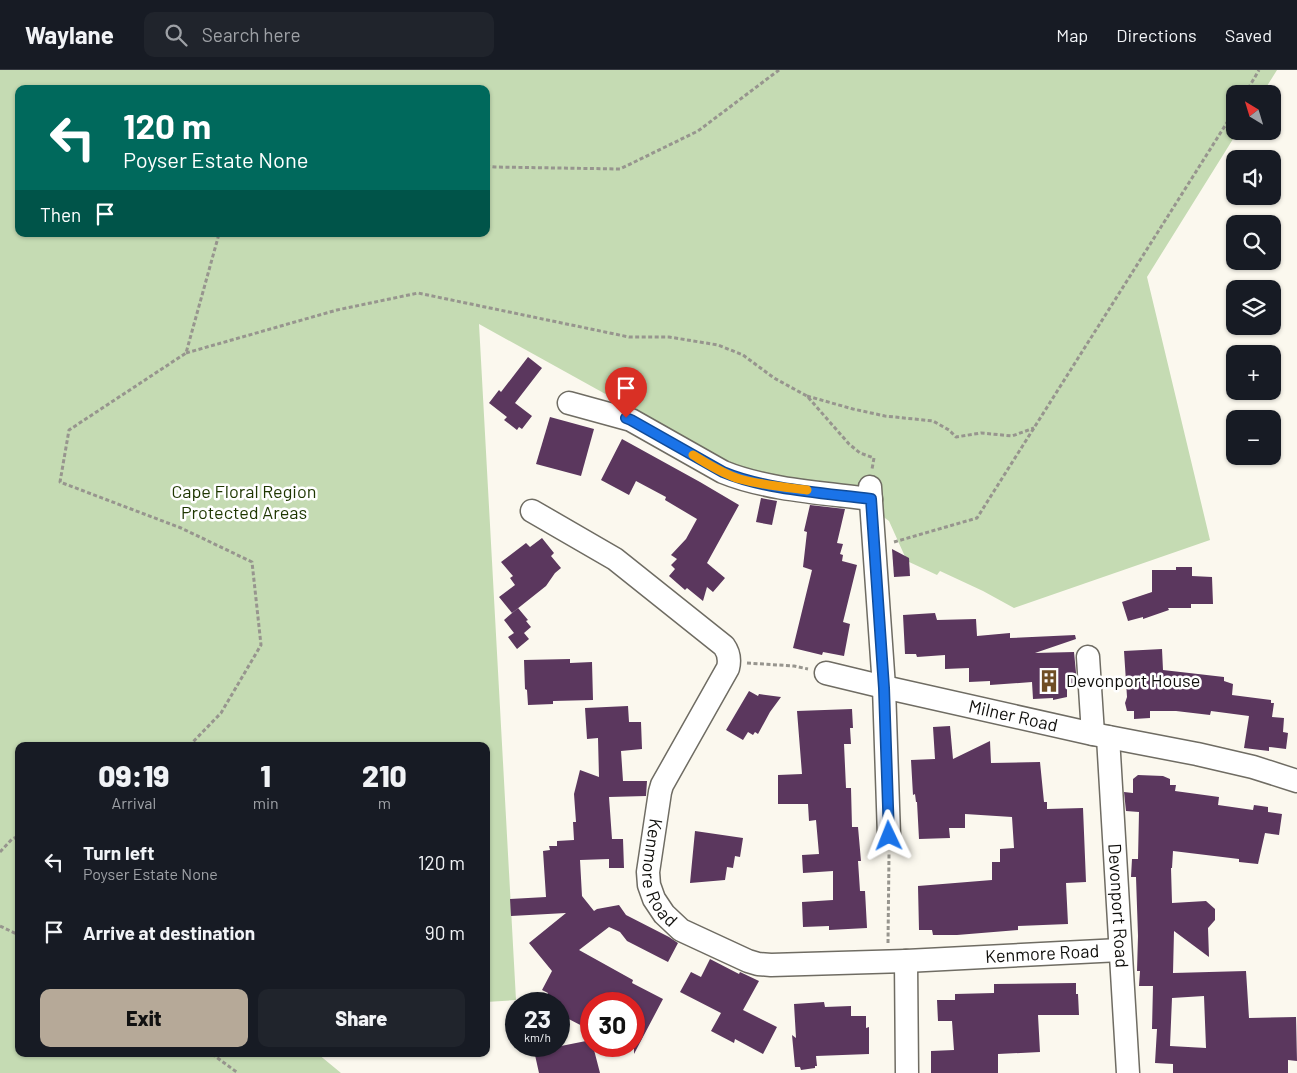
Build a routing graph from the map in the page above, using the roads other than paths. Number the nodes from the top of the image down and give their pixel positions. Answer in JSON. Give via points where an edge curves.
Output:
{"nodes":[{"id":1,"x":569,"y":403,"type":"dead end"},
{"id":2,"x":532,"y":511,"type":"dead end"},
{"id":3,"x":1088,"y":657,"type":"dead end"},
{"id":4,"x":826,"y":673,"type":"road end"},
{"id":5,"x":884,"y":688,"type":"junction"},
{"id":6,"x":1101,"y":736,"type":"junction"},
{"id":7,"x":1297,"y":781,"type":"edge"},
{"id":8,"x":889,"y":836,"type":"road end"},
{"id":9,"x":1120,"y":950,"type":"junction"},
{"id":10,"x":897,"y":962,"type":"junction"},
{"id":11,"x":906,"y":1073,"type":"edge"},
{"id":12,"x":1128,"y":1073,"type":"edge"}],
"edges":[{"from":1,"to":5,"type":"street","via":[[631,420],[738,478],[758,483],[870,493]]},
{"from":2,"to":10,"type":"street","name":"Kenmore Road","via":[[615,560],[727,650],[728,668],[660,792],[648,872],[649,885],[659,908],[680,930],[758,964]]},
{"from":3,"to":6,"type":"street","name":"Devonport Road"},
{"from":4,"to":5,"type":"street","name":"Milner Road"},
{"from":5,"to":6,"type":"street","name":"Milner Road"},
{"from":5,"to":8,"type":"street"},
{"from":6,"to":7,"type":"street","name":"Milner Road","via":[[1197,754]]},
{"from":6,"to":9,"type":"street","name":"Devonport Road"},
{"from":9,"to":10,"type":"street","name":"Kenmore Road"},
{"from":9,"to":12,"type":"street","name":"Devonport Road"},
{"from":10,"to":11,"type":"street"}]}
